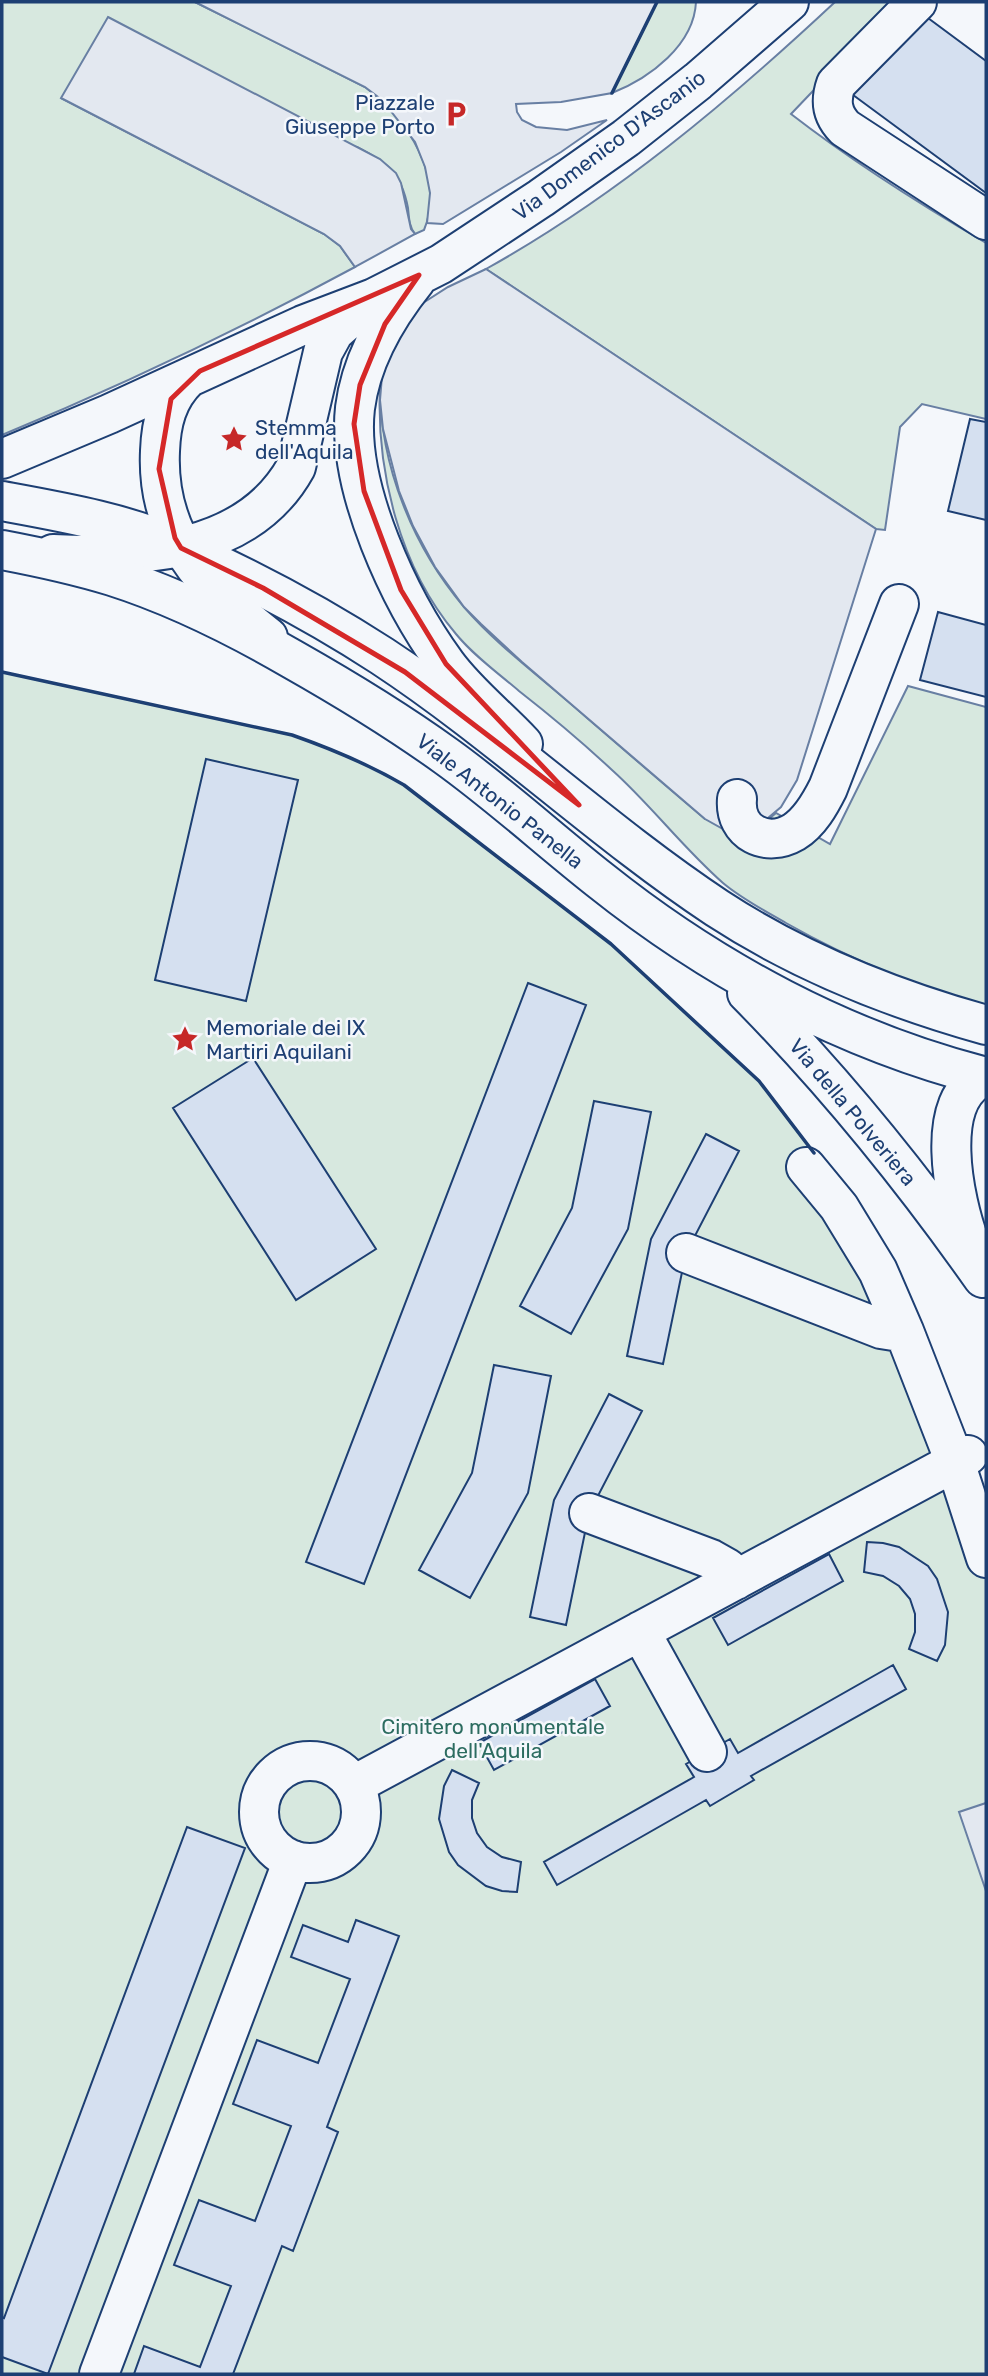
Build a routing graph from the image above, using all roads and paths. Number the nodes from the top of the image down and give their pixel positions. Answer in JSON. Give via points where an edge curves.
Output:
{"nodes":[{"id":1,"x":789,"y":2,"type":"edge"},
{"id":2,"x":917,"y":2,"type":"edge"},
{"id":3,"x":986,"y":220,"type":"edge"},
{"id":4,"x":419,"y":275,"type":"junction"},
{"id":5,"x":374,"y":298,"type":"junction"},
{"id":6,"x":188,"y":378,"type":"junction"},
{"id":7,"x":2,"y":459,"type":"edge"},
{"id":8,"x":2,"y":501,"type":"edge"},
{"id":9,"x":181,"y":548,"type":"junction"},
{"id":10,"x":2,"y":550,"type":"edge"},
{"id":11,"x":899,"y":604,"type":"dead end"},
{"id":12,"x":313,"y":671,"type":"junction"},
{"id":13,"x":737,"y":799,"type":"dead end"},
{"id":14,"x":579,"y":805,"type":"junction"},
{"id":15,"x":710,"y":957,"type":"junction"},
{"id":16,"x":895,"y":995,"type":"junction"},
{"id":17,"x":986,"y":1025,"type":"edge"},
{"id":18,"x":986,"y":1077,"type":"edge"},
{"id":19,"x":806,"y":1167,"type":"dead end"},
{"id":20,"x":686,"y":1253,"type":"dead end"},
{"id":21,"x":985,"y":1282,"type":"edge"},
{"id":22,"x":904,"y":1331,"type":"junction"},
{"id":23,"x":962,"y":1458,"type":"junction"},
{"id":24,"x":589,"y":1513,"type":"dead end"},
{"id":25,"x":986,"y":1558,"type":"edge"},
{"id":26,"x":736,"y":1580,"type":"junction"},
{"id":27,"x":640,"y":1631,"type":"junction"},
{"id":28,"x":707,"y":1752,"type":"dead end"},
{"id":29,"x":354,"y":1785,"type":"junction"},
{"id":30,"x":293,"y":1860,"type":"junction"},
{"id":31,"x":99,"y":2374,"type":"edge"}],
"edges":[{"from":1,"to":4,"type":"street","name":"Via Domenico D'Ascanio","via":[[626,138],[498,227]]},
{"from":2,"to":3,"type":"street","via":[[836,84],[832,95],[835,113],[845,128]]},
{"from":4,"to":5,"type":"street","name":"Via Domenico D'Ascanio"},
{"from":4,"to":14,"type":"street","name":"Via Domenico D'Ascanio","via":[[385,324],[360,385],[354,424],[364,491],[401,590],[446,664]]},
{"from":5,"to":6,"type":"street","name":"Via Domenico D'Ascanio"},
{"from":5,"to":9,"type":"street","name":"Via Domenico D'Ascanio","via":[[341,325],[323,352],[302,446],[286,484],[238,525]]},
{"from":6,"to":7,"type":"street","name":"Via Domenico D'Ascanio"},
{"from":6,"to":9,"type":"street","via":[[175,392],[164,416],[159,468],[167,514]]},
{"from":8,"to":9,"type":"street","via":[[84,517]]},
{"from":9,"to":10,"type":"street","name":"Via Domenico D'Ascanio","via":[[74,555]]},
{"from":9,"to":12,"type":"street","via":[[214,589]]},
{"from":9,"to":14,"type":"street","via":[[286,600],[379,655]]},
{"from":10,"to":12,"type":"street","name":"Viale Antonio Panella","via":[[114,577],[182,602]]},
{"from":11,"to":13,"type":"street","via":[[815,811],[794,832],[766,837],[742,825]]},
{"from":12,"to":15,"type":"street","name":"Viale Antonio Panella","via":[[445,755],[602,882]]},
{"from":14,"to":16,"type":"street","via":[[740,922],[795,953]]},
{"from":15,"to":18,"type":"street","name":"Viale Antonio Panella","via":[[823,1020],[881,1044]]},
{"from":15,"to":21,"type":"street","name":"Via della Polveriera","via":[[795,1042],[879,1138]]},
{"from":16,"to":17,"type":"street"},
{"from":16,"to":18,"type":"street","via":[[927,1017]]},
{"from":18,"to":21,"type":"street","name":"Via della Polveriera","via":[[969,1084],[959,1100],[952,1150],[958,1206]]},
{"from":19,"to":22,"type":"street","via":[[839,1206],[868,1252]]},
{"from":20,"to":22,"type":"street","via":[[881,1329]]},
{"from":22,"to":23,"type":"street"},
{"from":23,"to":25,"type":"street"},
{"from":23,"to":26,"type":"street"},
{"from":24,"to":26,"type":"street","via":[[711,1559]]},
{"from":26,"to":27,"type":"street"},
{"from":27,"to":28,"type":"street"},
{"from":27,"to":29,"type":"street"},
{"from":29,"to":30,"type":"street","via":[[361,1817],[353,1840],[327,1860]]},
{"from":29,"to":30,"type":"street","via":[[336,1768],[312,1761],[288,1766],[269,1782],[261,1797],[260,1823],[272,1846]]},
{"from":30,"to":31,"type":"street"}]}
